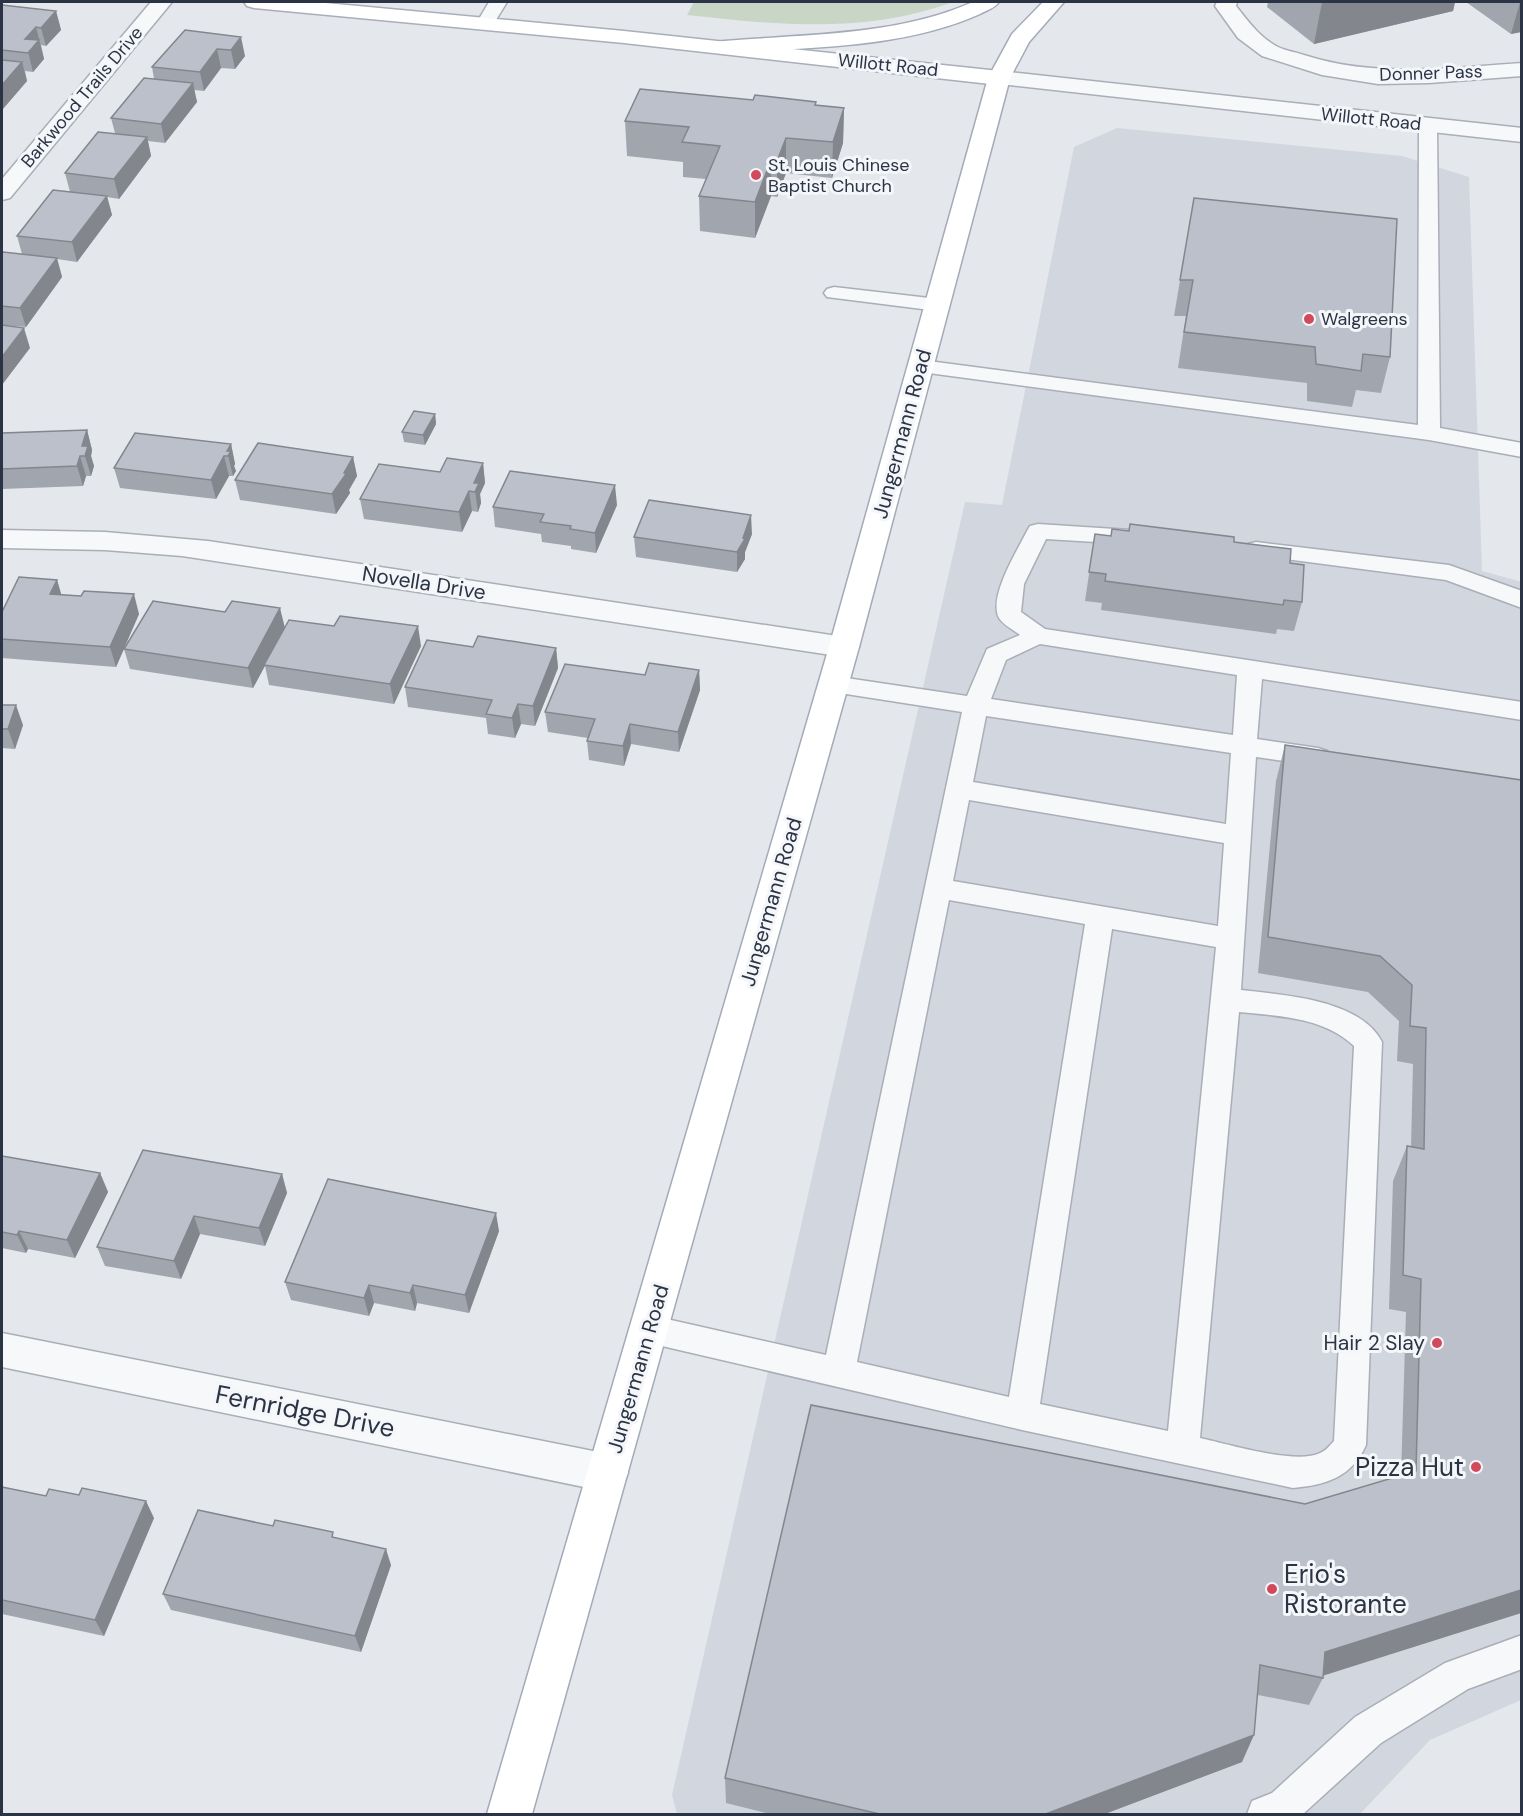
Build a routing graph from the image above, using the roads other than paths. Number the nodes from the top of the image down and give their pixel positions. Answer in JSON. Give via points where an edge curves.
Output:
{"nodes":[{"id":1,"x":162,"y":2,"type":"edge"},
{"id":2,"x":254,"y":2,"type":"edge"},
{"id":3,"x":498,"y":2,"type":"edge"},
{"id":4,"x":989,"y":2,"type":"edge"},
{"id":5,"x":1054,"y":2,"type":"edge"},
{"id":6,"x":1227,"y":2,"type":"edge"},
{"id":7,"x":485,"y":24,"type":"junction"},
{"id":8,"x":724,"y":47,"type":"junction"},
{"id":9,"x":1521,"y":69,"type":"edge"},
{"id":10,"x":999,"y":78,"type":"junction"},
{"id":11,"x":1428,"y":125,"type":"junction"},
{"id":12,"x":1521,"y":135,"type":"edge"},
{"id":13,"x":2,"y":193,"type":"edge"},
{"id":14,"x":834,"y":293,"type":"dead end"},
{"id":15,"x":938,"y":305,"type":"junction"},
{"id":16,"x":921,"y":366,"type":"junction"},
{"id":17,"x":1429,"y":433,"type":"junction"},
{"id":18,"x":1521,"y":450,"type":"edge"},
{"id":19,"x":2,"y":539,"type":"edge"},
{"id":20,"x":1169,"y":539,"type":"edge"},
{"id":21,"x":1239,"y":546,"type":"edge"},
{"id":22,"x":1521,"y":600,"type":"edge"},
{"id":23,"x":1038,"y":636,"type":"junction"},
{"id":24,"x":844,"y":647,"type":"junction"},
{"id":25,"x":1250,"y":669,"type":"junction"},
{"id":26,"x":833,"y":684,"type":"junction"},
{"id":27,"x":976,"y":705,"type":"junction"},
{"id":28,"x":1521,"y":711,"type":"edge"},
{"id":29,"x":1244,"y":746,"type":"junction"},
{"id":30,"x":1337,"y":760,"type":"edge"},
{"id":31,"x":959,"y":789,"type":"junction"},
{"id":32,"x":1238,"y":836,"type":"junction"},
{"id":33,"x":938,"y":888,"type":"junction"},
{"id":34,"x":1100,"y":918,"type":"junction"},
{"id":35,"x":1230,"y":939,"type":"junction"},
{"id":36,"x":1226,"y":999,"type":"junction"},
{"id":37,"x":650,"y":1329,"type":"junction"},
{"id":38,"x":2,"y":1350,"type":"edge"},
{"id":39,"x":839,"y":1371,"type":"junction"},
{"id":40,"x":1022,"y":1415,"type":"junction"},
{"id":41,"x":1183,"y":1448,"type":"junction"},
{"id":42,"x":608,"y":1473,"type":"junction"},
{"id":43,"x":1521,"y":1652,"type":"edge"},
{"id":44,"x":509,"y":1815,"type":"edge"},
{"id":45,"x":1264,"y":1815,"type":"edge"}],
"edges":[{"from":1,"to":13,"type":"street","name":"Barkwood Trails Drive"},
{"from":2,"to":7,"type":"main road","name":"Willott Road"},
{"from":3,"to":7,"type":"lane"},
{"from":4,"to":8,"type":"main road","via":[[928,25]]},
{"from":5,"to":10,"type":"main road","name":"Jungermann Road","via":[[1020,39]]},
{"from":6,"to":9,"type":"street","name":"Donner Pass","via":[[1225,6],[1246,33],[1269,51],[1322,68],[1378,77]]},
{"from":7,"to":8,"type":"main road","name":"Willott Road"},
{"from":8,"to":10,"type":"main road","name":"Willott Road"},
{"from":10,"to":11,"type":"street","name":"Willott Road"},
{"from":10,"to":15,"type":"main road","name":"Jungermann Road"},
{"from":11,"to":12,"type":"street","name":"Willott Road"},
{"from":11,"to":17,"type":"lane"},
{"from":14,"to":15,"type":"lane"},
{"from":15,"to":16,"type":"main road","name":"Jungermann Road"},
{"from":16,"to":17,"type":"lane"},
{"from":16,"to":24,"type":"main road","name":"Jungermann Road"},
{"from":17,"to":18,"type":"lane"},
{"from":19,"to":24,"type":"street","name":"Novella Drive","via":[[73,538],[208,550]]},
{"from":20,"to":23,"type":"lane","via":[[1038,531],[1012,584],[1009,615]]},
{"from":21,"to":22,"type":"lane","via":[[1449,573]]},
{"from":23,"to":25,"type":"lane"},
{"from":23,"to":27,"type":"lane","via":[[996,655]]},
{"from":24,"to":26,"type":"main road","name":"Jungermann Road"},
{"from":25,"to":28,"type":"lane"},
{"from":25,"to":29,"type":"lane"},
{"from":26,"to":27,"type":"lane"},
{"from":26,"to":37,"type":"main road","name":"Jungermann Road"},
{"from":27,"to":29,"type":"lane"},
{"from":27,"to":31,"type":"lane"},
{"from":29,"to":30,"type":"lane"},
{"from":29,"to":32,"type":"lane"},
{"from":31,"to":32,"type":"lane"},
{"from":31,"to":33,"type":"lane"},
{"from":32,"to":35,"type":"lane"},
{"from":33,"to":34,"type":"lane"},
{"from":33,"to":39,"type":"lane"},
{"from":34,"to":35,"type":"lane"},
{"from":34,"to":40,"type":"lane"},
{"from":35,"to":36,"type":"lane"},
{"from":36,"to":41,"type":"lane"},
{"from":36,"to":41,"type":"lane","via":[[1319,1013],[1345,1023],[1368,1042],[1350,1445],[1341,1460],[1323,1470],[1293,1473]]},
{"from":37,"to":39,"type":"lane"},
{"from":37,"to":42,"type":"main road","name":"Jungermann Road"},
{"from":38,"to":42,"type":"street","name":"Fernridge Drive"},
{"from":39,"to":40,"type":"lane"},
{"from":40,"to":41,"type":"lane"},
{"from":42,"to":44,"type":"main road","name":"Jungermann Road"},
{"from":43,"to":45,"type":"lane","via":[[1458,1675],[1368,1730],[1284,1807]]}]}
